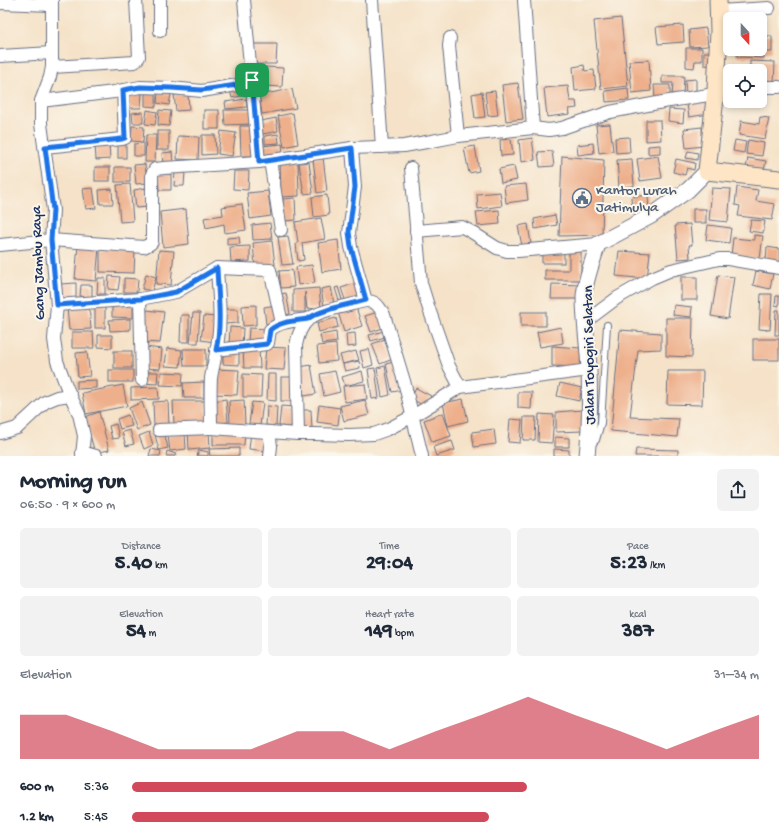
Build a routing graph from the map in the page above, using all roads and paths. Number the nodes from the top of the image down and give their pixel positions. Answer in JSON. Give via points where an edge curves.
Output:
{"nodes":[{"id":1,"x":136,"y":0,"type":"edge"},
{"id":2,"x":160,"y":0,"type":"edge"},
{"id":3,"x":244,"y":0,"type":"edge"},
{"id":4,"x":372,"y":0,"type":"edge"},
{"id":5,"x":524,"y":0,"type":"edge"},
{"id":6,"x":0,"y":3,"type":"edge"},
{"id":7,"x":52,"y":3,"type":"edge"},
{"id":8,"x":719,"y":5,"type":"edge"},
{"id":9,"x":769,"y":8,"type":"dead end"},
{"id":10,"x":160,"y":31,"type":"dead end"},
{"id":11,"x":450,"y":38,"type":"dead end"},
{"id":12,"x":52,"y":53,"type":"junction"},
{"id":13,"x":0,"y":56,"type":"edge"},
{"id":14,"x":52,"y":67,"type":"junction"},
{"id":15,"x":252,"y":80,"type":"junction"},
{"id":16,"x":767,"y":87,"type":"edge"},
{"id":17,"x":779,"y":87,"type":"edge"},
{"id":18,"x":123,"y":90,"type":"junction"},
{"id":19,"x":720,"y":90,"type":"edge"},
{"id":20,"x":42,"y":101,"type":"junction"},
{"id":21,"x":533,"y":128,"type":"junction"},
{"id":22,"x":458,"y":136,"type":"junction"},
{"id":23,"x":45,"y":147,"type":"junction"},
{"id":24,"x":382,"y":147,"type":"junction"},
{"id":25,"x":352,"y":148,"type":"junction"},
{"id":26,"x":265,"y":161,"type":"junction"},
{"id":27,"x":411,"y":168,"type":"dead end"},
{"id":28,"x":707,"y":171,"type":"junction"},
{"id":29,"x":779,"y":179,"type":"edge"},
{"id":30,"x":281,"y":230,"type":"dead end"},
{"id":31,"x":416,"y":231,"type":"junction"},
{"id":32,"x":51,"y":240,"type":"junction"},
{"id":33,"x":598,"y":244,"type":"junction"},
{"id":34,"x":0,"y":245,"type":"edge"},
{"id":35,"x":217,"y":268,"type":"junction"},
{"id":36,"x":779,"y":268,"type":"edge"},
{"id":37,"x":140,"y":299,"type":"junction"},
{"id":38,"x":366,"y":300,"type":"junction"},
{"id":39,"x":57,"y":305,"type":"junction"},
{"id":40,"x":308,"y":319,"type":"junction"},
{"id":41,"x":586,"y":322,"type":"junction"},
{"id":42,"x":282,"y":323,"type":"junction"},
{"id":43,"x":607,"y":325,"type":"dead end"},
{"id":44,"x":216,"y":350,"type":"junction"},
{"id":45,"x":589,"y":370,"type":"junction"},
{"id":46,"x":142,"y":380,"type":"dead end"},
{"id":47,"x":460,"y":387,"type":"junction"},
{"id":48,"x":70,"y":395,"type":"junction"},
{"id":49,"x":412,"y":416,"type":"junction"},
{"id":50,"x":211,"y":428,"type":"junction"},
{"id":51,"x":159,"y":430,"type":"dead end"},
{"id":52,"x":269,"y":432,"type":"junction"},
{"id":53,"x":0,"y":433,"type":"edge"},
{"id":54,"x":298,"y":434,"type":"junction"},
{"id":55,"x":588,"y":452,"type":"edge"},
{"id":56,"x":82,"y":454,"type":"edge"},
{"id":57,"x":96,"y":456,"type":"edge"},
{"id":58,"x":270,"y":456,"type":"edge"},
{"id":59,"x":422,"y":456,"type":"edge"}],
"edges":[{"from":1,"to":14,"type":"street","via":[[139,57],[135,62]]},
{"from":2,"to":10,"type":"street"},
{"from":3,"to":15,"type":"street"},
{"from":4,"to":24,"type":"street"},
{"from":5,"to":21,"type":"street"},
{"from":6,"to":7,"type":"street"},
{"from":7,"to":12,"type":"street","name":"Gang Jambu Raya"},
{"from":8,"to":9,"type":"street"},
{"from":8,"to":19,"type":"main road"},
{"from":11,"to":22,"type":"street"},
{"from":12,"to":13,"type":"street"},
{"from":12,"to":14,"type":"street","name":"Gang Jambu Raya"},
{"from":14,"to":20,"type":"street","name":"Gang Jambu Raya"},
{"from":15,"to":18,"type":"street","via":[[202,90],[140,87]]},
{"from":15,"to":26,"type":"street"},
{"from":16,"to":17,"type":"street"},
{"from":18,"to":20,"type":"street"},
{"from":18,"to":23,"type":"street","via":[[125,138]]},
{"from":19,"to":21,"type":"street","via":[[610,112],[562,128]]},
{"from":19,"to":28,"type":"main road"},
{"from":20,"to":23,"type":"street","name":"Gang Jambu Raya","via":[[41,124]]},
{"from":21,"to":22,"type":"street"},
{"from":22,"to":24,"type":"street","via":[[418,144]]},
{"from":23,"to":32,"type":"street","name":"Gang Jambu Raya","via":[[53,210]]},
{"from":24,"to":25,"type":"street"},
{"from":25,"to":26,"type":"street"},
{"from":25,"to":38,"type":"street","via":[[355,187],[349,232]]},
{"from":26,"to":30,"type":"street"},
{"from":26,"to":32,"type":"street","via":[[155,169],[152,174],[152,242],[144,247]]},
{"from":27,"to":31,"type":"street"},
{"from":28,"to":29,"type":"main road"},
{"from":28,"to":33,"type":"street","via":[[688,190],[651,216]]},
{"from":31,"to":33,"type":"street","via":[[462,227],[497,248],[507,251]]},
{"from":31,"to":47,"type":"street","via":[[421,283],[449,366]]},
{"from":32,"to":34,"type":"street"},
{"from":32,"to":39,"type":"street","name":"Gang Jambu Raya"},
{"from":33,"to":41,"type":"street","name":"Jalan Toyogiri Selatan","via":[[586,283]]},
{"from":35,"to":37,"type":"street","via":[[176,292]]},
{"from":35,"to":42,"type":"street","via":[[270,270]]},
{"from":35,"to":44,"type":"street","via":[[220,320]]},
{"from":36,"to":41,"type":"street","via":[[719,259],[671,270],[617,298]]},
{"from":37,"to":39,"type":"street"},
{"from":37,"to":46,"type":"street"},
{"from":38,"to":40,"type":"street","via":[[319,313]]},
{"from":38,"to":49,"type":"street","via":[[374,302],[384,315]]},
{"from":39,"to":48,"type":"street","name":"Gang Jambu Raya","via":[[54,339],[57,361]]},
{"from":40,"to":42,"type":"street"},
{"from":40,"to":54,"type":"street","via":[[298,334],[296,345]]},
{"from":41,"to":45,"type":"street","name":"Jalan Toyogiri Selatan"},
{"from":42,"to":44,"type":"street","via":[[271,328],[267,344]]},
{"from":43,"to":55,"type":"lane","via":[[601,423],[596,440]]},
{"from":44,"to":50,"type":"street","via":[[211,380]]},
{"from":45,"to":47,"type":"street"},
{"from":45,"to":55,"type":"street","name":"Jalan Toyogiri Selatan"},
{"from":47,"to":49,"type":"street"},
{"from":48,"to":53,"type":"street","via":[[45,402],[17,428]]},
{"from":48,"to":56,"type":"street","name":"Gang Jambu Raya","via":[[79,414],[84,436]]},
{"from":49,"to":54,"type":"street","via":[[374,434]]},
{"from":49,"to":59,"type":"street"},
{"from":50,"to":51,"type":"street"},
{"from":50,"to":52,"type":"street"},
{"from":52,"to":54,"type":"street"},
{"from":52,"to":58,"type":"street"},
{"from":56,"to":57,"type":"street"}]}
